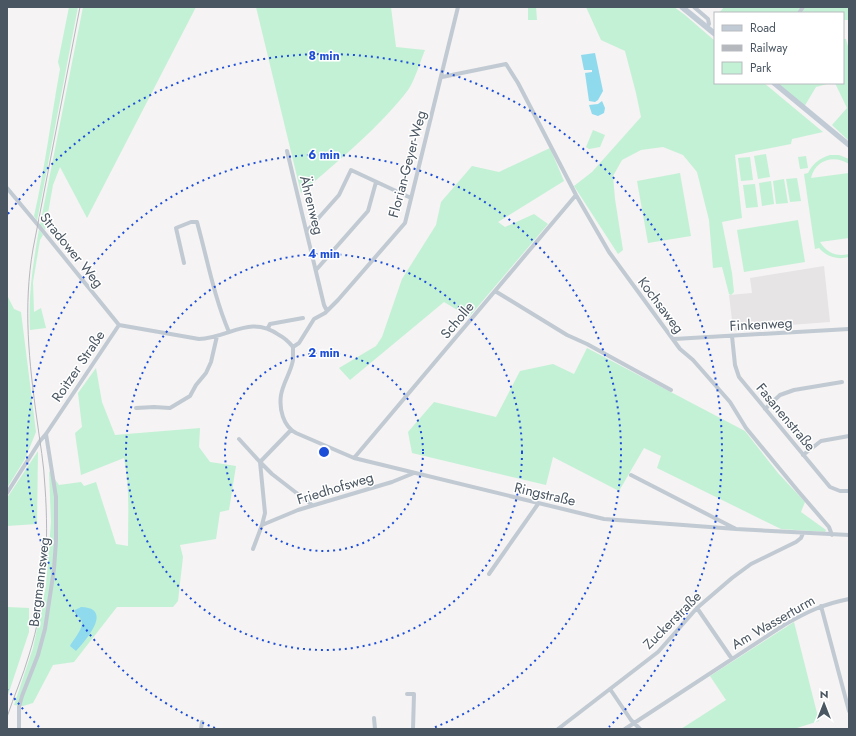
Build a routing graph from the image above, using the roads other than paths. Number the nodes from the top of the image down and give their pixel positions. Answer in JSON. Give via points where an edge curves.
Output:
{"nodes":[{"id":1,"x":458,"y":7,"type":"edge"},
{"id":2,"x":682,"y":7,"type":"edge"},
{"id":3,"x":694,"y":7,"type":"edge"},
{"id":4,"x":707,"y":27,"type":"junction"},
{"id":5,"x":714,"y":33,"type":"edge"},
{"id":6,"x":442,"y":77,"type":"junction"},
{"id":7,"x":775,"y":84,"type":"edge"},
{"id":8,"x":849,"y":145,"type":"edge"},
{"id":9,"x":287,"y":151,"type":"dead end"},
{"id":10,"x":376,"y":182,"type":"junction"},
{"id":11,"x":7,"y":188,"type":"edge"},
{"id":12,"x":576,"y":195,"type":"junction"},
{"id":13,"x":411,"y":198,"type":"junction"},
{"id":14,"x":307,"y":231,"type":"junction"},
{"id":15,"x":184,"y":263,"type":"dead end"},
{"id":16,"x":316,"y":270,"type":"junction"},
{"id":17,"x":495,"y":291,"type":"junction"},
{"id":18,"x":327,"y":311,"type":"junction"},
{"id":19,"x":303,"y":318,"type":"dead end"},
{"id":20,"x":119,"y":325,"type":"junction"},
{"id":21,"x":268,"y":328,"type":"junction"},
{"id":22,"x":849,"y":329,"type":"edge"},
{"id":23,"x":229,"y":332,"type":"junction"},
{"id":24,"x":217,"y":336,"type":"junction"},
{"id":25,"x":732,"y":336,"type":"junction"},
{"id":26,"x":674,"y":339,"type":"junction"},
{"id":27,"x":292,"y":347,"type":"junction"},
{"id":28,"x":842,"y":382,"type":"dead end"},
{"id":29,"x":671,"y":390,"type":"dead end"},
{"id":30,"x":136,"y":408,"type":"dead end"},
{"id":31,"x":765,"y":409,"type":"junction"},
{"id":32,"x":291,"y":430,"type":"junction"},
{"id":33,"x":46,"y":434,"type":"junction"},
{"id":34,"x":849,"y":436,"type":"edge"},
{"id":35,"x":239,"y":439,"type":"dead end"},
{"id":36,"x":803,"y":455,"type":"junction"},
{"id":37,"x":354,"y":458,"type":"junction"},
{"id":38,"x":260,"y":462,"type":"junction"},
{"id":39,"x":415,"y":473,"type":"junction"},
{"id":40,"x":631,"y":476,"type":"dead end"},
{"id":41,"x":849,"y":491,"type":"edge"},
{"id":42,"x":7,"y":493,"type":"edge"},
{"id":43,"x":538,"y":504,"type":"junction"},
{"id":44,"x":312,"y":505,"type":"junction"},
{"id":45,"x":262,"y":525,"type":"junction"},
{"id":46,"x":738,"y":530,"type":"junction"},
{"id":47,"x":803,"y":533,"type":"junction"},
{"id":48,"x":832,"y":535,"type":"junction"},
{"id":49,"x":849,"y":535,"type":"edge"},
{"id":50,"x":253,"y":549,"type":"dead end"},
{"id":51,"x":489,"y":574,"type":"dead end"},
{"id":52,"x":849,"y":599,"type":"edge"},
{"id":53,"x":821,"y":606,"type":"junction"},
{"id":54,"x":697,"y":608,"type":"junction"},
{"id":55,"x":732,"y":659,"type":"junction"},
{"id":56,"x":610,"y":689,"type":"junction"},
{"id":57,"x":407,"y":694,"type":"dead end"},
{"id":58,"x":849,"y":711,"type":"edge"},
{"id":59,"x":374,"y":718,"type":"dead end"},
{"id":60,"x":202,"y":722,"type":"dead end"},
{"id":61,"x":634,"y":723,"type":"junction"},
{"id":62,"x":19,"y":729,"type":"edge"},
{"id":63,"x":202,"y":729,"type":"edge"},
{"id":64,"x":375,"y":729,"type":"edge"},
{"id":65,"x":413,"y":729,"type":"edge"},
{"id":66,"x":558,"y":729,"type":"edge"},
{"id":67,"x":625,"y":729,"type":"edge"},
{"id":68,"x":640,"y":729,"type":"edge"}],
"edges":[{"from":1,"to":6,"type":"street","name":"Florian-Geyer-Weg"},
{"from":2,"to":4,"type":"street"},
{"from":3,"to":4,"type":"street","via":[[708,19]]},
{"from":4,"to":5,"type":"street"},
{"from":6,"to":12,"type":"street","name":"Kochsaweg","via":[[506,64],[518,82]]},
{"from":6,"to":13,"type":"street","name":"Florian-Geyer-Weg"},
{"from":7,"to":8,"type":"street"},
{"from":9,"to":14,"type":"street","name":"Ährenweg"},
{"from":10,"to":13,"type":"street"},
{"from":10,"to":14,"type":"street","via":[[351,170],[339,195]]},
{"from":10,"to":16,"type":"street","via":[[368,211]]},
{"from":11,"to":20,"type":"street","name":"Stradower Weg"},
{"from":12,"to":17,"type":"street","name":"Scholle"},
{"from":12,"to":26,"type":"street","name":"Kochsaweg","via":[[609,252]]},
{"from":13,"to":18,"type":"street","name":"Florian-Geyer-Weg","via":[[405,223]]},
{"from":14,"to":16,"type":"street","name":"Ährenweg"},
{"from":15,"to":23,"type":"street","via":[[176,228],[197,222]]},
{"from":16,"to":18,"type":"street","name":"Ährenweg"},
{"from":17,"to":29,"type":"street","via":[[567,335]]},
{"from":17,"to":37,"type":"street","name":"Scholle"},
{"from":18,"to":27,"type":"street","name":"Florian-Geyer-Weg","via":[[314,319],[299,343]]},
{"from":19,"to":21,"type":"street","name":"Roitzer Straße","via":[[270,324]]},
{"from":20,"to":24,"type":"street","name":"Roitzer Straße","via":[[199,339]]},
{"from":20,"to":33,"type":"street","name":"Roitzer Straße"},
{"from":21,"to":23,"type":"street","name":"Roitzer Straße","via":[[252,326]]},
{"from":21,"to":27,"type":"street","name":"Roitzer Straße","via":[[286,339]]},
{"from":22,"to":25,"type":"street","name":"Finkenweg"},
{"from":23,"to":24,"type":"street","name":"Roitzer Straße"},
{"from":24,"to":30,"type":"street","via":[[211,362],[190,396],[170,408]]},
{"from":25,"to":26,"type":"street","name":"Finkenweg"},
{"from":25,"to":31,"type":"street","name":"Fasanenstraße","via":[[737,372]]},
{"from":26,"to":48,"type":"street","name":"Kochsaweg","via":[[680,349],[730,402],[746,428],[829,527]]},
{"from":27,"to":32,"type":"street","via":[[293,359],[281,395],[282,414]]},
{"from":28,"to":31,"type":"street","via":[[794,390],[780,396]]},
{"from":31,"to":36,"type":"street","name":"Fasanenstraße"},
{"from":32,"to":37,"type":"street","name":"Ringstraße"},
{"from":32,"to":38,"type":"street"},
{"from":33,"to":42,"type":"street","name":"Roitzer Straße"},
{"from":33,"to":62,"type":"street","name":"Bergmannsweg","via":[[56,497],[54,569],[45,629],[19,707]]},
{"from":34,"to":36,"type":"street","via":[[820,441]]},
{"from":35,"to":38,"type":"street"},
{"from":36,"to":41,"type":"street","name":"Fasanenstraße","via":[[830,487]]},
{"from":37,"to":39,"type":"street","name":"Ringstraße"},
{"from":38,"to":44,"type":"street"},
{"from":38,"to":45,"type":"street","via":[[265,513]]},
{"from":39,"to":43,"type":"street","name":"Ringstraße"},
{"from":39,"to":44,"type":"street","name":"Friedhofsweg"},
{"from":40,"to":46,"type":"street"},
{"from":43,"to":46,"type":"street","name":"Ringstraße","via":[[604,519]]},
{"from":43,"to":51,"type":"street"},
{"from":44,"to":45,"type":"street","name":"Friedhofsweg"},
{"from":45,"to":50,"type":"street"},
{"from":46,"to":47,"type":"street","name":"Ringstraße"},
{"from":47,"to":48,"type":"street","name":"Ringstraße"},
{"from":47,"to":54,"type":"street","name":"Zuckerstraße","via":[[796,542],[751,564]]},
{"from":48,"to":49,"type":"street","name":"Ringstraße"},
{"from":52,"to":53,"type":"street","name":"Am Wasserturm"},
{"from":53,"to":55,"type":"street","name":"Am Wasserturm","via":[[784,625]]},
{"from":53,"to":58,"type":"street"},
{"from":54,"to":55,"type":"street","name":"Am Wasserturm"},
{"from":54,"to":56,"type":"street","name":"Zuckerstraße","via":[[658,652]]},
{"from":55,"to":61,"type":"street","name":"Am Wasserturm"},
{"from":56,"to":61,"type":"street"},
{"from":56,"to":66,"type":"street","name":"Zuckerstraße"},
{"from":57,"to":65,"type":"street","via":[[414,694]]},
{"from":59,"to":64,"type":"street"},
{"from":60,"to":63,"type":"street"},
{"from":61,"to":67,"type":"street","name":"Am Wasserturm"},
{"from":61,"to":68,"type":"street"}]}
